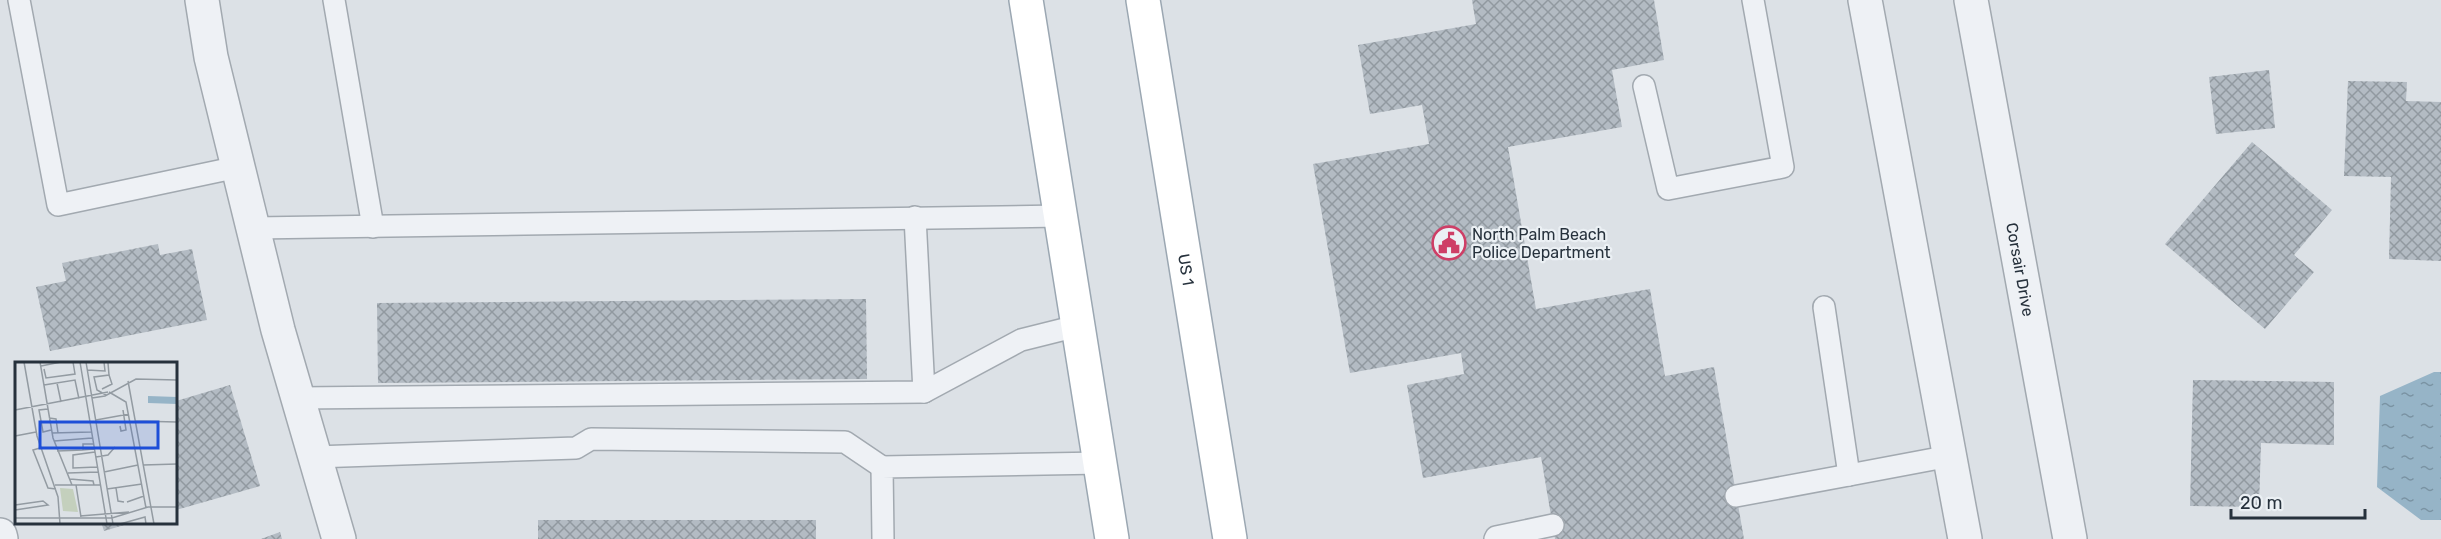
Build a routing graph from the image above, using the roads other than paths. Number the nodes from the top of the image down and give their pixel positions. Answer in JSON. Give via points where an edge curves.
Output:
{"nodes":[{"id":1,"x":19,"y":0,"type":"edge"},
{"id":2,"x":202,"y":0,"type":"edge"},
{"id":3,"x":334,"y":0,"type":"edge"},
{"id":4,"x":1026,"y":0,"type":"edge"},
{"id":5,"x":1143,"y":0,"type":"edge"},
{"id":6,"x":1753,"y":0,"type":"edge"},
{"id":7,"x":1866,"y":0,"type":"edge"},
{"id":8,"x":1971,"y":0,"type":"edge"},
{"id":9,"x":1644,"y":86,"type":"dead end"},
{"id":10,"x":238,"y":167,"type":"junction"},
{"id":11,"x":1061,"y":216,"type":"junction"},
{"id":12,"x":915,"y":217,"type":"junction"},
{"id":13,"x":373,"y":226,"type":"junction"},
{"id":14,"x":252,"y":228,"type":"junction"},
{"id":15,"x":1824,"y":307,"type":"dead end"},
{"id":16,"x":1077,"y":326,"type":"junction"},
{"id":17,"x":924,"y":392,"type":"junction"},
{"id":18,"x":298,"y":398,"type":"junction"},
{"id":19,"x":1950,"y":456,"type":"junction"},
{"id":20,"x":315,"y":457,"type":"junction"},
{"id":21,"x":1102,"y":463,"type":"junction"},
{"id":22,"x":882,"y":467,"type":"junction"},
{"id":23,"x":1849,"y":475,"type":"junction"},
{"id":24,"x":1736,"y":496,"type":"dead end"},
{"id":25,"x":1553,"y":525,"type":"dead end"},
{"id":26,"x":339,"y":539,"type":"edge"},
{"id":27,"x":883,"y":539,"type":"edge"},
{"id":28,"x":1112,"y":539,"type":"edge"},
{"id":29,"x":1230,"y":539,"type":"edge"},
{"id":30,"x":1495,"y":539,"type":"edge"},
{"id":31,"x":1965,"y":539,"type":"edge"},
{"id":32,"x":2070,"y":539,"type":"edge"}],
"edges":[{"from":1,"to":10,"type":"lane","via":[[58,205]]},
{"from":2,"to":10,"type":"street","via":[[211,57]]},
{"from":3,"to":13,"type":"lane"},
{"from":4,"to":11,"type":"main road"},
{"from":5,"to":29,"type":"main road","name":"US 1","number":"US 1"},
{"from":6,"to":9,"type":"lane","via":[[1783,167],[1668,189]]},
{"from":7,"to":19,"type":"street"},
{"from":8,"to":32,"type":"street","name":"Corsair Drive"},
{"from":10,"to":14,"type":"street"},
{"from":11,"to":12,"type":"lane"},
{"from":11,"to":16,"type":"main road"},
{"from":12,"to":13,"type":"lane"},
{"from":12,"to":17,"type":"lane"},
{"from":13,"to":14,"type":"lane"},
{"from":14,"to":18,"type":"street"},
{"from":15,"to":23,"type":"lane"},
{"from":16,"to":17,"type":"lane","via":[[1021,340]]},
{"from":16,"to":21,"type":"main road"},
{"from":17,"to":18,"type":"lane"},
{"from":18,"to":20,"type":"street"},
{"from":19,"to":23,"type":"lane"},
{"from":19,"to":31,"type":"street"},
{"from":20,"to":22,"type":"lane","via":[[576,448],[591,439],[845,442]]},
{"from":20,"to":26,"type":"street"},
{"from":21,"to":22,"type":"lane"},
{"from":21,"to":28,"type":"main road"},
{"from":22,"to":27,"type":"lane"},
{"from":23,"to":24,"type":"lane"},
{"from":25,"to":30,"type":"lane"}]}
